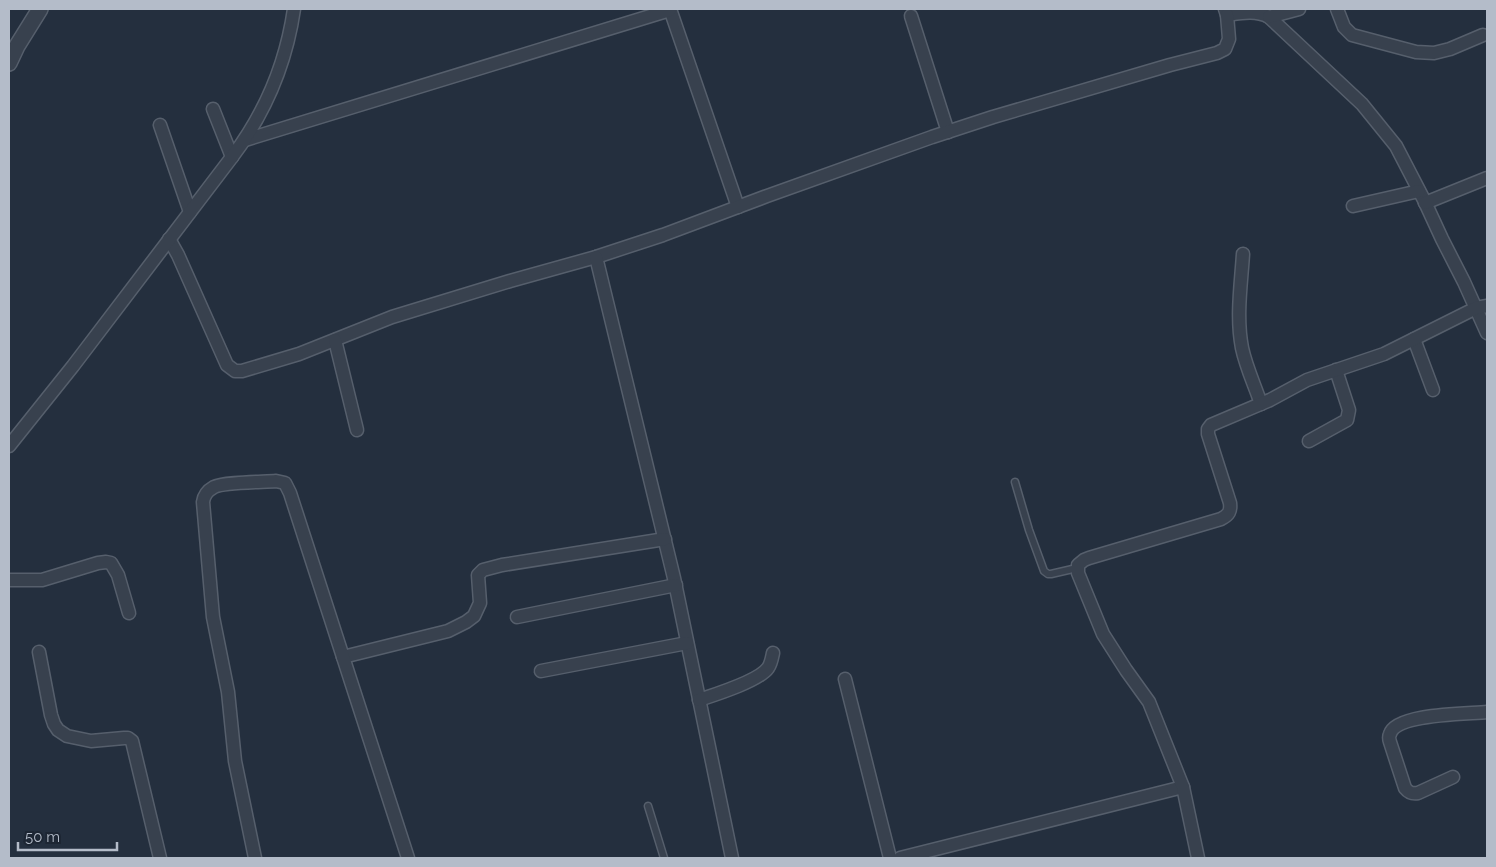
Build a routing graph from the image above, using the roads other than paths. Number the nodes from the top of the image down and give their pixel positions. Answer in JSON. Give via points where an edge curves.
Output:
{"nodes":[{"id":1,"x":40,"y":9,"type":"edge"},
{"id":2,"x":294,"y":9,"type":"edge"},
{"id":3,"x":670,"y":9,"type":"edge"},
{"id":4,"x":1299,"y":9,"type":"edge"},
{"id":5,"x":1337,"y":9,"type":"edge"},
{"id":6,"x":1226,"y":12,"type":"edge"},
{"id":7,"x":912,"y":16,"type":"dead end"},
{"id":8,"x":1269,"y":17,"type":"junction"},
{"id":9,"x":1483,"y":35,"type":"dead end"},
{"id":10,"x":9,"y":63,"type":"edge"},
{"id":11,"x":213,"y":109,"type":"dead end"},
{"id":12,"x":160,"y":125,"type":"dead end"},
{"id":13,"x":948,"y":132,"type":"junction"},
{"id":14,"x":245,"y":140,"type":"junction"},
{"id":15,"x":232,"y":157,"type":"junction"},
{"id":16,"x":1487,"y":178,"type":"edge"},
{"id":17,"x":1419,"y":191,"type":"junction"},
{"id":18,"x":1425,"y":202,"type":"junction"},
{"id":19,"x":1353,"y":206,"type":"dead end"},
{"id":20,"x":738,"y":207,"type":"junction"},
{"id":21,"x":190,"y":212,"type":"junction"},
{"id":22,"x":169,"y":239,"type":"junction"},
{"id":23,"x":1243,"y":254,"type":"dead end"},
{"id":24,"x":596,"y":257,"type":"junction"},
{"id":25,"x":1482,"y":307,"type":"edge"},
{"id":26,"x":1487,"y":333,"type":"edge"},
{"id":27,"x":1414,"y":339,"type":"junction"},
{"id":28,"x":336,"y":340,"type":"junction"},
{"id":29,"x":1336,"y":370,"type":"junction"},
{"id":30,"x":1433,"y":390,"type":"dead end"},
{"id":31,"x":1261,"y":404,"type":"junction"},
{"id":32,"x":357,"y":430,"type":"dead end"},
{"id":33,"x":1309,"y":441,"type":"dead end"},
{"id":34,"x":9,"y":446,"type":"edge"},
{"id":35,"x":1015,"y":482,"type":"dead end"},
{"id":36,"x":665,"y":539,"type":"junction"},
{"id":37,"x":1077,"y":568,"type":"junction"},
{"id":38,"x":9,"y":580,"type":"edge"},
{"id":39,"x":676,"y":585,"type":"junction"},
{"id":40,"x":129,"y":613,"type":"dead end"},
{"id":41,"x":517,"y":617,"type":"dead end"},
{"id":42,"x":687,"y":643,"type":"junction"},
{"id":43,"x":39,"y":652,"type":"dead end"},
{"id":44,"x":773,"y":653,"type":"dead end"},
{"id":45,"x":344,"y":657,"type":"junction"},
{"id":46,"x":541,"y":671,"type":"dead end"},
{"id":47,"x":845,"y":679,"type":"dead end"},
{"id":48,"x":699,"y":700,"type":"junction"},
{"id":49,"x":1487,"y":712,"type":"edge"},
{"id":50,"x":1453,"y":777,"type":"dead end"},
{"id":51,"x":1183,"y":787,"type":"junction"},
{"id":52,"x":648,"y":806,"type":"dead end"},
{"id":53,"x":160,"y":858,"type":"edge"},
{"id":54,"x":256,"y":858,"type":"edge"},
{"id":55,"x":408,"y":858,"type":"edge"},
{"id":56,"x":664,"y":858,"type":"edge"},
{"id":57,"x":732,"y":858,"type":"edge"},
{"id":58,"x":890,"y":858,"type":"edge"},
{"id":59,"x":900,"y":858,"type":"edge"},
{"id":60,"x":1198,"y":858,"type":"edge"}],
"edges":[{"from":1,"to":10,"type":"street"},
{"from":2,"to":14,"type":"street","via":[[274,87]]},
{"from":3,"to":14,"type":"street"},
{"from":3,"to":20,"type":"street"},
{"from":4,"to":8,"type":"street"},
{"from":5,"to":9,"type":"street","via":[[1344,28],[1352,35],[1416,52],[1434,53],[1450,49]]},
{"from":6,"to":8,"type":"street","via":[[1262,13]]},
{"from":6,"to":13,"type":"street","via":[[1228,44],[1217,53]]},
{"from":7,"to":13,"type":"street"},
{"from":8,"to":17,"type":"street","via":[[1362,104],[1396,146]]},
{"from":11,"to":15,"type":"street"},
{"from":12,"to":21,"type":"street"},
{"from":13,"to":20,"type":"street"},
{"from":14,"to":15,"type":"street"},
{"from":15,"to":21,"type":"street"},
{"from":16,"to":18,"type":"street"},
{"from":17,"to":18,"type":"street"},
{"from":17,"to":19,"type":"street"},
{"from":18,"to":25,"type":"street","via":[[1464,282]]},
{"from":20,"to":24,"type":"street"},
{"from":21,"to":22,"type":"street"},
{"from":22,"to":28,"type":"street","via":[[230,368],[235,371],[250,369]]},
{"from":22,"to":34,"type":"street"},
{"from":23,"to":31,"type":"street","via":[[1240,328],[1243,349]]},
{"from":24,"to":28,"type":"street","via":[[392,318]]},
{"from":24,"to":36,"type":"street"},
{"from":25,"to":26,"type":"street"},
{"from":25,"to":27,"type":"street"},
{"from":27,"to":29,"type":"street","via":[[1384,354]]},
{"from":27,"to":30,"type":"street"},
{"from":28,"to":32,"type":"street"},
{"from":29,"to":31,"type":"street","via":[[1306,380]]},
{"from":29,"to":33,"type":"street","via":[[1349,410],[1347,420]]},
{"from":31,"to":37,"type":"street","via":[[1208,429],[1230,503],[1231,509],[1226,517],[1088,558]]},
{"from":35,"to":37,"type":"lane","via":[[1044,571],[1051,574]]},
{"from":36,"to":39,"type":"street"},
{"from":36,"to":45,"type":"street","via":[[483,570],[478,575],[480,603],[474,616],[466,622],[448,631]]},
{"from":37,"to":51,"type":"street","via":[[1103,634],[1149,702]]},
{"from":38,"to":40,"type":"street","via":[[42,580],[111,563],[118,575]]},
{"from":39,"to":41,"type":"street"},
{"from":39,"to":42,"type":"street"},
{"from":42,"to":46,"type":"street"},
{"from":42,"to":48,"type":"street"},
{"from":43,"to":53,"type":"street","via":[[51,715],[58,730],[67,736],[91,741],[128,738],[132,741]]},
{"from":44,"to":48,"type":"street","via":[[764,673]]},
{"from":45,"to":54,"type":"street","via":[[285,483],[219,485],[208,491],[203,502],[213,617],[228,692],[235,761]]},
{"from":45,"to":55,"type":"street"},
{"from":47,"to":58,"type":"street"},
{"from":48,"to":57,"type":"street"},
{"from":49,"to":50,"type":"street","via":[[1424,717],[1398,726],[1389,735],[1405,788],[1412,794]]},
{"from":51,"to":59,"type":"street"},
{"from":51,"to":60,"type":"street"},
{"from":52,"to":56,"type":"lane"}]}
